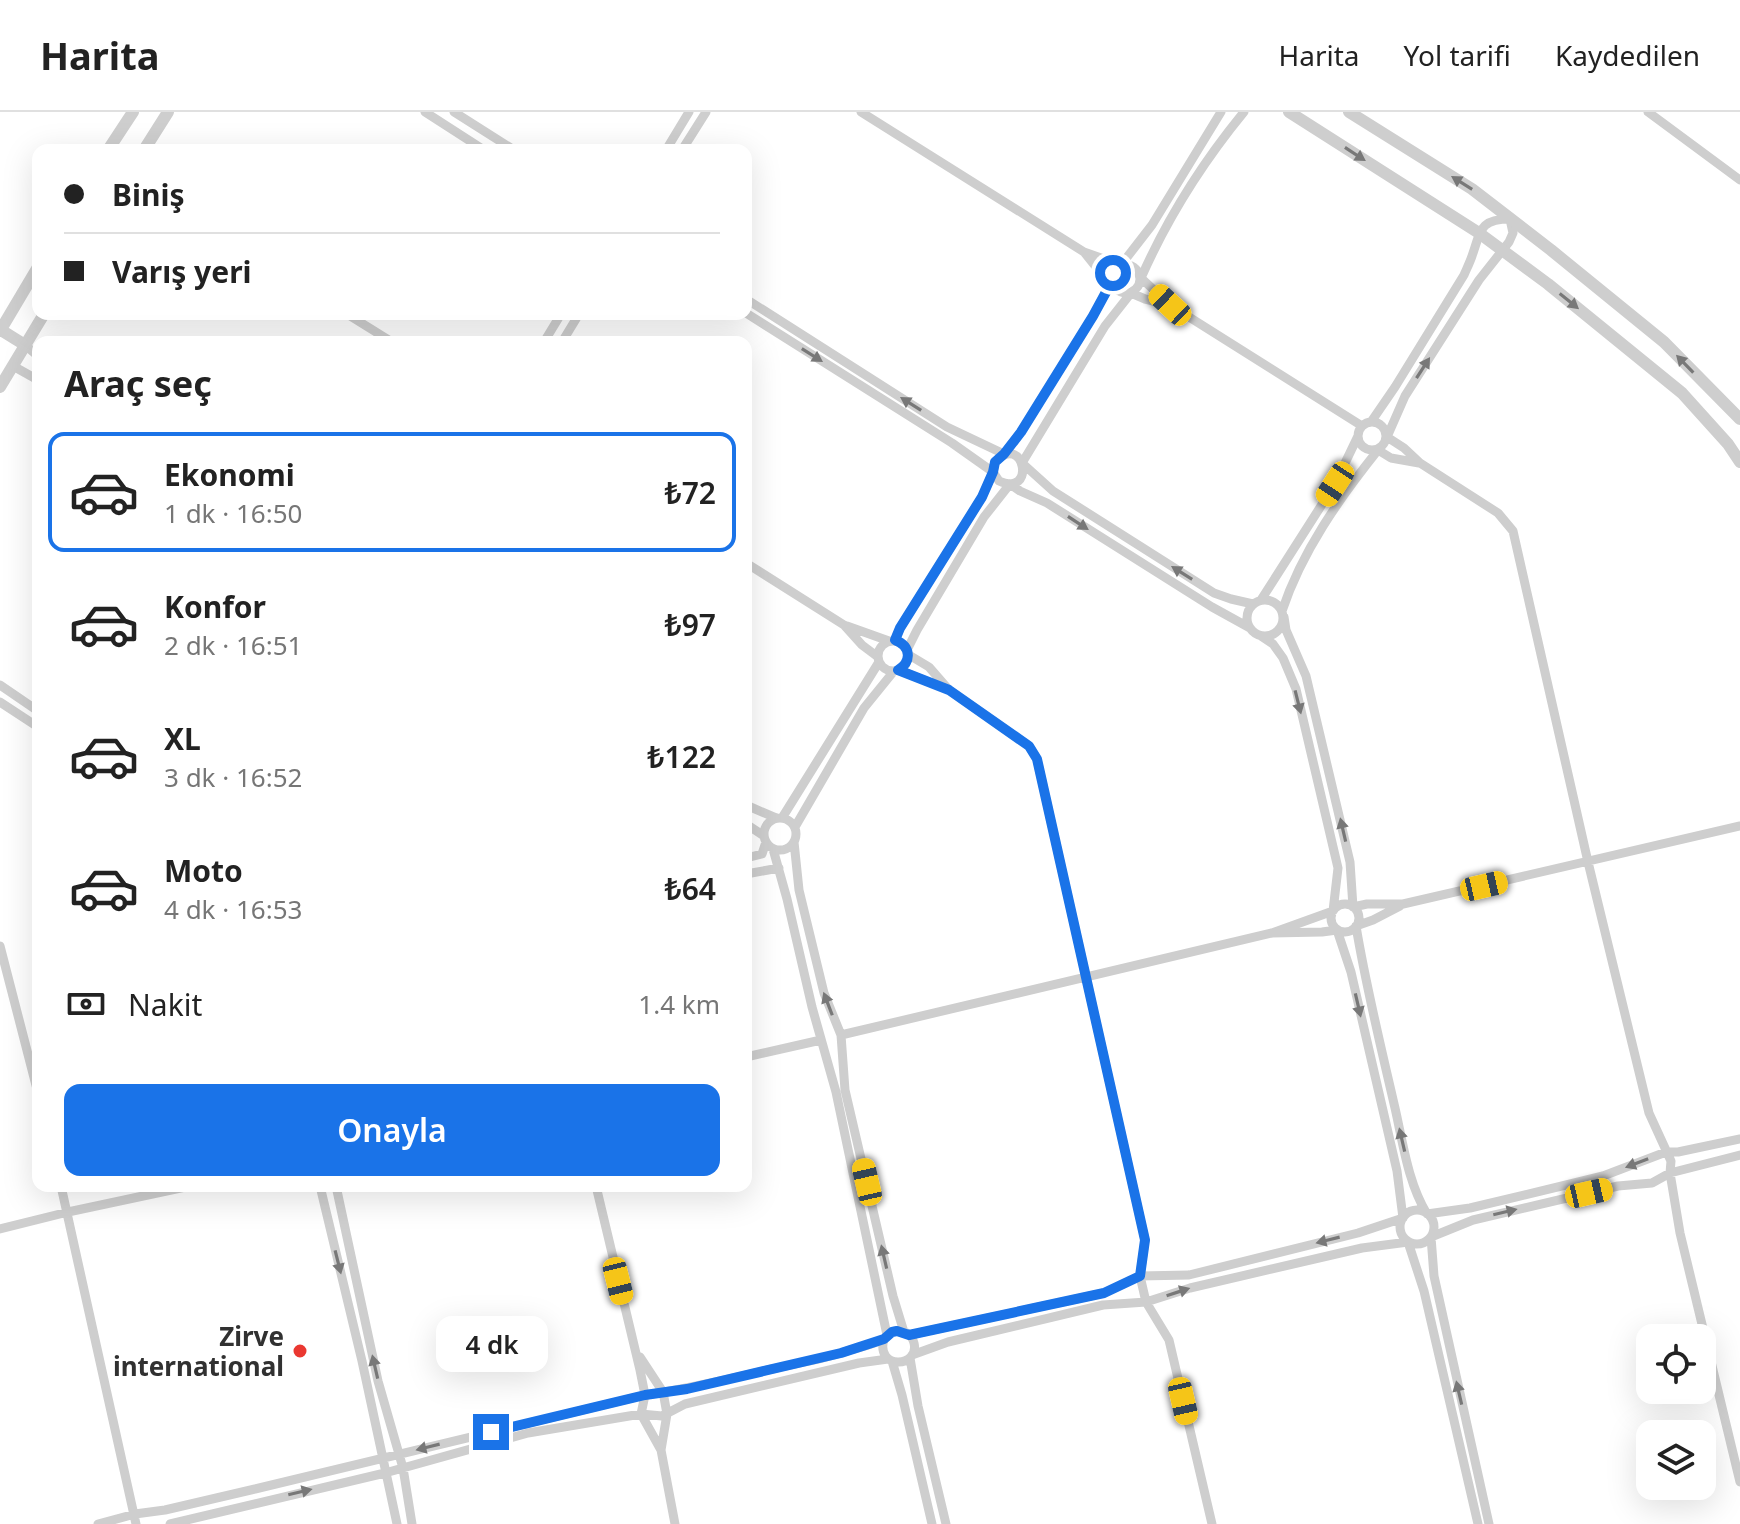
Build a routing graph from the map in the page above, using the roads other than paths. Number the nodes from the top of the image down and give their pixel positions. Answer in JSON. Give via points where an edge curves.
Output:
{"nodes":[{"id":1,"x":133,"y":112,"type":"edge"},
{"id":2,"x":168,"y":112,"type":"edge"},
{"id":3,"x":425,"y":112,"type":"edge"},
{"id":4,"x":454,"y":112,"type":"edge"},
{"id":5,"x":689,"y":112,"type":"edge"},
{"id":6,"x":706,"y":112,"type":"edge"},
{"id":7,"x":861,"y":112,"type":"edge"},
{"id":8,"x":1221,"y":112,"type":"edge"},
{"id":9,"x":1244,"y":112,"type":"edge"},
{"id":10,"x":1289,"y":112,"type":"edge"},
{"id":11,"x":1349,"y":112,"type":"edge"},
{"id":12,"x":1648,"y":112,"type":"edge"},
{"id":13,"x":112,"y":144,"type":"edge"},
{"id":14,"x":148,"y":144,"type":"edge"},
{"id":15,"x":475,"y":144,"type":"edge"},
{"id":16,"x":505,"y":144,"type":"edge"},
{"id":17,"x":670,"y":144,"type":"edge"},
{"id":18,"x":686,"y":144,"type":"edge"},
{"id":19,"x":1740,"y":180,"type":"edge"},
{"id":20,"x":1510,"y":219,"type":"junction"},
{"id":21,"x":1479,"y":233,"type":"junction"},
{"id":22,"x":1504,"y":251,"type":"junction"},
{"id":23,"x":1084,"y":252,"type":"junction"},
{"id":24,"x":1121,"y":265,"type":"junction"},
{"id":25,"x":32,"y":277,"type":"edge"},
{"id":26,"x":1141,"y":278,"type":"junction"},
{"id":27,"x":1112,"y":281,"type":"junction"},
{"id":28,"x":1131,"y":293,"type":"junction"},
{"id":29,"x":752,"y":303,"type":"edge"},
{"id":30,"x":1170,"y":305,"type":"junction"},
{"id":31,"x":752,"y":317,"type":"edge"},
{"id":32,"x":774,"y":317,"type":"junction"},
{"id":33,"x":40,"y":320,"type":"edge"},
{"id":34,"x":357,"y":320,"type":"edge"},
{"id":35,"x":769,"y":327,"type":"junction"},
{"id":36,"x":0,"y":330,"type":"edge"},
{"id":37,"x":382,"y":336,"type":"edge"},
{"id":38,"x":25,"y":345,"type":"junction"},
{"id":39,"x":32,"y":351,"type":"edge"},
{"id":40,"x":0,"y":359,"type":"edge"},
{"id":41,"x":840,"y":359,"type":"junction"},
{"id":42,"x":13,"y":366,"type":"junction"},
{"id":43,"x":834,"y":368,"type":"junction"},
{"id":44,"x":32,"y":377,"type":"edge"},
{"id":45,"x":0,"y":387,"type":"edge"},
{"id":46,"x":1740,"y":419,"type":"edge"},
{"id":47,"x":1367,"y":424,"type":"junction"},
{"id":48,"x":935,"y":426,"type":"junction"},
{"id":49,"x":1358,"y":436,"type":"junction"},
{"id":50,"x":1387,"y":437,"type":"junction"},
{"id":51,"x":1378,"y":450,"type":"junction"},
{"id":52,"x":1004,"y":454,"type":"junction"},
{"id":53,"x":1740,"y":462,"type":"edge"},
{"id":54,"x":1022,"y":463,"type":"junction"},
{"id":55,"x":1420,"y":463,"type":"junction"},
{"id":56,"x":993,"y":472,"type":"junction"},
{"id":57,"x":1010,"y":484,"type":"junction"},
{"id":58,"x":1296,"y":544,"type":"junction"},
{"id":59,"x":1308,"y":552,"type":"junction"},
{"id":60,"x":752,"y":567,"type":"edge"},
{"id":61,"x":1257,"y":602,"type":"junction"},
{"id":62,"x":1283,"y":614,"type":"junction"},
{"id":63,"x":844,"y":625,"type":"junction"},
{"id":64,"x":1250,"y":628,"type":"junction"},
{"id":65,"x":1261,"y":636,"type":"junction"},
{"id":66,"x":892,"y":641,"type":"junction"},
{"id":67,"x":908,"y":653,"type":"junction"},
{"id":68,"x":878,"y":659,"type":"junction"},
{"id":69,"x":896,"y":671,"type":"junction"},
{"id":70,"x":0,"y":685,"type":"edge"},
{"id":71,"x":949,"y":690,"type":"junction"},
{"id":72,"x":0,"y":702,"type":"edge"},
{"id":73,"x":32,"y":707,"type":"edge"},
{"id":74,"x":32,"y":722,"type":"edge"},
{"id":75,"x":752,"y":807,"type":"edge"},
{"id":76,"x":779,"y":818,"type":"junction"},
{"id":77,"x":1740,"y":826,"type":"edge"},
{"id":78,"x":795,"y":827,"type":"junction"},
{"id":79,"x":752,"y":829,"type":"edge"},
{"id":80,"x":768,"y":842,"type":"junction"},
{"id":81,"x":794,"y":842,"type":"junction"},
{"id":82,"x":752,"y":856,"type":"edge"},
{"id":83,"x":1588,"y":862,"type":"junction"},
{"id":84,"x":779,"y":868,"type":"junction"},
{"id":85,"x":752,"y":873,"type":"edge"},
{"id":86,"x":1403,"y":904,"type":"junction"},
{"id":87,"x":1353,"y":907,"type":"junction"},
{"id":88,"x":1333,"y":911,"type":"junction"},
{"id":89,"x":1356,"y":926,"type":"junction"},
{"id":90,"x":1337,"y":930,"type":"junction"},
{"id":91,"x":1272,"y":933,"type":"junction"},
{"id":92,"x":0,"y":946,"type":"edge"},
{"id":93,"x":1087,"y":978,"type":"junction"},
{"id":94,"x":841,"y":1035,"type":"junction"},
{"id":95,"x":821,"y":1040,"type":"junction"},
{"id":96,"x":752,"y":1056,"type":"edge"},
{"id":97,"x":32,"y":1070,"type":"edge"},
{"id":98,"x":1740,"y":1139,"type":"edge"},
{"id":99,"x":1666,"y":1152,"type":"junction"},
{"id":100,"x":855,"y":1155,"type":"junction"},
{"id":101,"x":1740,"y":1155,"type":"edge"},
{"id":102,"x":1670,"y":1173,"type":"junction"},
{"id":103,"x":63,"y":1192,"type":"edge"},
{"id":104,"x":162,"y":1192,"type":"edge"},
{"id":105,"x":321,"y":1192,"type":"edge"},
{"id":106,"x":337,"y":1192,"type":"edge"},
{"id":107,"x":597,"y":1192,"type":"edge"},
{"id":108,"x":68,"y":1212,"type":"junction"},
{"id":109,"x":1427,"y":1214,"type":"junction"},
{"id":110,"x":1403,"y":1218,"type":"junction"},
{"id":111,"x":0,"y":1229,"type":"edge"},
{"id":112,"x":1431,"y":1237,"type":"junction"},
{"id":113,"x":1408,"y":1242,"type":"junction"},
{"id":114,"x":1140,"y":1276,"type":"junction"},
{"id":115,"x":1146,"y":1302,"type":"junction"},
{"id":116,"x":906,"y":1334,"type":"junction"},
{"id":117,"x":886,"y":1337,"type":"junction"},
{"id":118,"x":635,"y":1350,"type":"junction"},
{"id":119,"x":911,"y":1356,"type":"junction"},
{"id":120,"x":890,"y":1360,"type":"junction"},
{"id":121,"x":760,"y":1372,"type":"junction"},
{"id":122,"x":763,"y":1385,"type":"junction"},
{"id":123,"x":663,"y":1392,"type":"junction"},
{"id":124,"x":645,"y":1395,"type":"junction"},
{"id":125,"x":641,"y":1414,"type":"junction"},
{"id":126,"x":667,"y":1414,"type":"junction"},
{"id":127,"x":1467,"y":1427,"type":"junction"},
{"id":128,"x":1456,"y":1429,"type":"junction"},
{"id":129,"x":661,"y":1450,"type":"junction"},
{"id":130,"x":399,"y":1454,"type":"junction"},
{"id":131,"x":382,"y":1457,"type":"junction"},
{"id":132,"x":931,"y":1463,"type":"junction"},
{"id":133,"x":919,"y":1467,"type":"junction"},
{"id":134,"x":403,"y":1468,"type":"junction"},
{"id":135,"x":385,"y":1473,"type":"junction"},
{"id":136,"x":1740,"y":1482,"type":"edge"},
{"id":137,"x":255,"y":1489,"type":"junction"},
{"id":138,"x":258,"y":1502,"type":"junction"},
{"id":139,"x":135,"y":1519,"type":"edge"},
{"id":140,"x":98,"y":1524,"type":"edge"},
{"id":141,"x":170,"y":1524,"type":"edge"},
{"id":142,"x":397,"y":1524,"type":"edge"},
{"id":143,"x":412,"y":1524,"type":"edge"},
{"id":144,"x":675,"y":1524,"type":"edge"},
{"id":145,"x":932,"y":1524,"type":"edge"},
{"id":146,"x":946,"y":1524,"type":"edge"},
{"id":147,"x":1212,"y":1524,"type":"edge"},
{"id":148,"x":1478,"y":1524,"type":"edge"},
{"id":149,"x":1489,"y":1524,"type":"edge"}],
"edges":[{"from":1,"to":13,"type":"street"},
{"from":2,"to":14,"type":"street"},
{"from":3,"to":15,"type":"street"},
{"from":4,"to":16,"type":"street"},
{"from":5,"to":17,"type":"street"},
{"from":6,"to":18,"type":"street"},
{"from":7,"to":23,"type":"street"},
{"from":8,"to":24,"type":"street","via":[[1152,225]]},
{"from":9,"to":26,"type":"street","via":[[1178,207]]},
{"from":10,"to":21,"type":"street","one_way":true},
{"from":20,"to":11,"type":"street","one_way":true},
{"from":12,"to":19,"type":"street"},
{"from":20,"to":21,"type":"street","via":[[1494,219]]},
{"from":20,"to":22,"type":"street","via":[[1513,233]]},
{"from":46,"to":20,"type":"street","one_way":true,"via":[[1664,342]]},
{"from":21,"to":22,"type":"street"},
{"from":21,"to":47,"type":"street","via":[[1464,275]]},
{"from":50,"to":22,"type":"street","one_way":true,"via":[[1405,396],[1479,280]]},
{"from":22,"to":53,"type":"street","one_way":true,"via":[[1682,393]]},
{"from":23,"to":24,"type":"street"},
{"from":23,"to":27,"type":"street"},
{"from":24,"to":26,"type":"street","via":[[1135,268]]},
{"from":24,"to":27,"type":"street"},
{"from":25,"to":36,"type":"street"},
{"from":26,"to":28,"type":"street"},
{"from":26,"to":30,"type":"street"},
{"from":27,"to":28,"type":"street","via":[[1118,291]]},
{"from":27,"to":52,"type":"street"},
{"from":28,"to":30,"type":"street"},
{"from":28,"to":54,"type":"street","via":[[1105,326]]},
{"from":29,"to":32,"type":"street"},
{"from":30,"to":47,"type":"street"},
{"from":31,"to":35,"type":"street"},
{"from":32,"to":35,"type":"street"},
{"from":32,"to":41,"type":"street"},
{"from":33,"to":38,"type":"street"},
{"from":34,"to":37,"type":"street"},
{"from":35,"to":43,"type":"street","one_way":true},
{"from":36,"to":38,"type":"street"},
{"from":38,"to":39,"type":"street"},
{"from":38,"to":42,"type":"street"},
{"from":40,"to":42,"type":"street"},
{"from":41,"to":43,"type":"street"},
{"from":48,"to":41,"type":"street","one_way":true},
{"from":42,"to":44,"type":"street"},
{"from":42,"to":45,"type":"street"},
{"from":43,"to":48,"type":"street"},
{"from":47,"to":49,"type":"street"},
{"from":47,"to":50,"type":"street","via":[[1383,426]]},
{"from":48,"to":52,"type":"street"},
{"from":48,"to":56,"type":"street"},
{"from":49,"to":51,"type":"street","via":[[1364,449]]},
{"from":49,"to":58,"type":"street"},
{"from":50,"to":51,"type":"street"},
{"from":50,"to":55,"type":"street"},
{"from":51,"to":55,"type":"street"},
{"from":51,"to":59,"type":"street"},
{"from":52,"to":54,"type":"street","via":[[1015,455]]},
{"from":52,"to":56,"type":"street"},
{"from":54,"to":57,"type":"street","via":[[1020,478]]},
{"from":61,"to":54,"type":"street","one_way":true,"via":[[1214,593],[1053,491]]},
{"from":55,"to":83,"type":"street","via":[[1498,513],[1513,531]]},
{"from":56,"to":57,"type":"street"},
{"from":56,"to":66,"type":"street"},
{"from":57,"to":64,"type":"street","one_way":true},
{"from":57,"to":67,"type":"street","via":[[984,517]]},
{"from":58,"to":59,"type":"street"},
{"from":58,"to":61,"type":"street"},
{"from":59,"to":62,"type":"street"},
{"from":60,"to":63,"type":"street"},
{"from":61,"to":62,"type":"street","via":[[1274,601]]},
{"from":61,"to":64,"type":"street","via":[[1247,615]]},
{"from":62,"to":65,"type":"street","via":[[1280,629]]},
{"from":87,"to":62,"type":"street","one_way":true,"via":[[1350,862],[1306,676]]},
{"from":63,"to":66,"type":"street"},
{"from":63,"to":68,"type":"street"},
{"from":64,"to":65,"type":"street"},
{"from":65,"to":88,"type":"street","one_way":true,"via":[[1283,658],[1296,689],[1338,868]]},
{"from":66,"to":67,"type":"street","via":[[903,644]]},
{"from":66,"to":68,"type":"street","via":[[879,649]]},
{"from":67,"to":69,"type":"street","via":[[906,665]]},
{"from":67,"to":71,"type":"street"},
{"from":68,"to":69,"type":"street","via":[[885,669]]},
{"from":68,"to":76,"type":"street"},
{"from":69,"to":71,"type":"street"},
{"from":69,"to":78,"type":"street","via":[[864,708]]},
{"from":70,"to":73,"type":"street"},
{"from":71,"to":93,"type":"street","via":[[1029,746],[1037,759]]},
{"from":72,"to":74,"type":"street"},
{"from":75,"to":76,"type":"street"},
{"from":76,"to":78,"type":"street"},
{"from":76,"to":80,"type":"street","via":[[768,823]]},
{"from":77,"to":83,"type":"street"},
{"from":78,"to":81,"type":"street"},
{"from":79,"to":80,"type":"street"},
{"from":80,"to":81,"type":"street","via":[[783,850]]},
{"from":80,"to":82,"type":"street","via":[[762,854]]},
{"from":80,"to":84,"type":"street"},
{"from":94,"to":81,"type":"street","one_way":true,"via":[[824,993],[799,890]]},
{"from":83,"to":86,"type":"street"},
{"from":83,"to":99,"type":"street","via":[[1649,1113]]},
{"from":84,"to":85,"type":"street"},
{"from":84,"to":95,"type":"street"},
{"from":86,"to":87,"type":"street"},
{"from":86,"to":89,"type":"street"},
{"from":87,"to":88,"type":"street","via":[[1345,904]]},
{"from":87,"to":89,"type":"street","via":[[1359,917]]},
{"from":88,"to":90,"type":"street","via":[[1331,922]]},
{"from":88,"to":91,"type":"street"},
{"from":89,"to":90,"type":"street"},
{"from":109,"to":89,"type":"street","one_way":true,"via":[[1410,1171]]},
{"from":90,"to":91,"type":"street"},
{"from":90,"to":110,"type":"street","one_way":true,"via":[[1397,1171]]},
{"from":91,"to":93,"type":"street"},
{"from":92,"to":97,"type":"street"},
{"from":93,"to":94,"type":"street"},
{"from":93,"to":114,"type":"street","via":[[1145,1240]]},
{"from":94,"to":100,"type":"street"},
{"from":95,"to":96,"type":"street"},
{"from":95,"to":100,"type":"street"},
{"from":98,"to":99,"type":"street"},
{"from":99,"to":102,"type":"street"},
{"from":99,"to":109,"type":"street","one_way":true,"via":[[1603,1176]]},
{"from":116,"to":100,"type":"street","one_way":true},
{"from":100,"to":117,"type":"street"},
{"from":101,"to":102,"type":"street"},
{"from":112,"to":102,"type":"street","one_way":true,"via":[[1473,1220],[1652,1183]]},
{"from":102,"to":136,"type":"street"},
{"from":103,"to":108,"type":"street"},
{"from":104,"to":108,"type":"street"},
{"from":105,"to":131,"type":"street","one_way":true},
{"from":130,"to":106,"type":"street","one_way":true},
{"from":107,"to":118,"type":"street"},
{"from":108,"to":111,"type":"street"},
{"from":108,"to":139,"type":"street"},
{"from":109,"to":110,"type":"street","via":[[1417,1210]]},
{"from":109,"to":112,"type":"street","via":[[1434,1226]]},
{"from":110,"to":113,"type":"street","via":[[1401,1232]]},
{"from":110,"to":114,"type":"street","one_way":true,"via":[[1189,1275]]},
{"from":112,"to":113,"type":"street","via":[[1423,1243]]},
{"from":127,"to":112,"type":"street","one_way":true,"via":[[1434,1276]]},
{"from":115,"to":113,"type":"street","one_way":true,"via":[[1333,1254]]},
{"from":113,"to":128,"type":"street"},
{"from":114,"to":115,"type":"street"},
{"from":114,"to":116,"type":"street","via":[[1104,1293]]},
{"from":115,"to":119,"type":"street","via":[[1103,1305],[948,1342]]},
{"from":115,"to":147,"type":"street","via":[[1169,1340]]},
{"from":116,"to":117,"type":"street","via":[[897,1331]]},
{"from":116,"to":119,"type":"street","via":[[914,1344]]},
{"from":117,"to":120,"type":"street","via":[[883,1348]]},
{"from":117,"to":121,"type":"street"},
{"from":118,"to":123,"type":"street"},
{"from":118,"to":124,"type":"street"},
{"from":119,"to":120,"type":"street","via":[[901,1362]]},
{"from":119,"to":132,"type":"street"},
{"from":120,"to":122,"type":"street"},
{"from":120,"to":133,"type":"street"},
{"from":121,"to":122,"type":"street"},
{"from":121,"to":123,"type":"street"},
{"from":122,"to":126,"type":"street","via":[[685,1404]]},
{"from":123,"to":124,"type":"street"},
{"from":123,"to":126,"type":"street"},
{"from":124,"to":125,"type":"street"},
{"from":124,"to":130,"type":"street","one_way":true},
{"from":125,"to":126,"type":"street"},
{"from":125,"to":129,"type":"street"},
{"from":125,"to":134,"type":"street","via":[[528,1433]]},
{"from":126,"to":129,"type":"street"},
{"from":127,"to":128,"type":"street"},
{"from":127,"to":149,"type":"street"},
{"from":128,"to":148,"type":"street"},
{"from":129,"to":144,"type":"street"},
{"from":130,"to":131,"type":"street"},
{"from":130,"to":134,"type":"street"},
{"from":131,"to":135,"type":"street"},
{"from":131,"to":137,"type":"street"},
{"from":132,"to":133,"type":"street"},
{"from":132,"to":146,"type":"street"},
{"from":133,"to":145,"type":"street"},
{"from":134,"to":135,"type":"street"},
{"from":134,"to":143,"type":"street"},
{"from":138,"to":135,"type":"street","one_way":true},
{"from":135,"to":142,"type":"street"},
{"from":137,"to":138,"type":"street"},
{"from":137,"to":139,"type":"street"},
{"from":138,"to":141,"type":"street"},
{"from":139,"to":140,"type":"street"}]}
